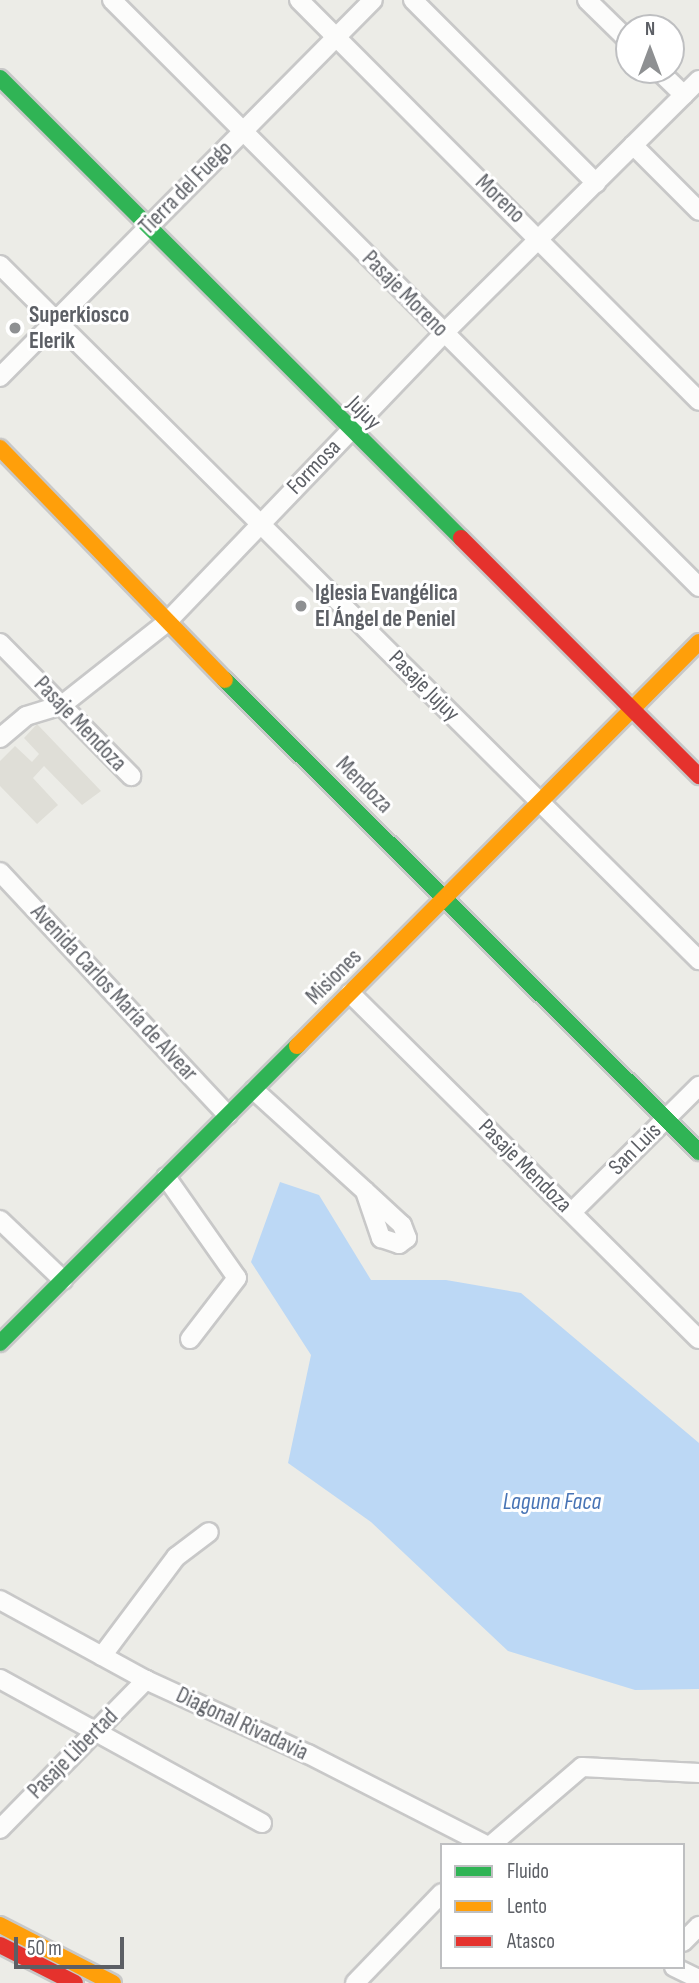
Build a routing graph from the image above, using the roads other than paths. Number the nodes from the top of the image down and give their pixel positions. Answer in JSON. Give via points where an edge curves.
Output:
{"nodes":[{"id":1,"x":112,"y":0,"type":"edge"},
{"id":2,"x":299,"y":0,"type":"edge"},
{"id":3,"x":373,"y":0,"type":"edge"},
{"id":4,"x":413,"y":0,"type":"edge"},
{"id":5,"x":587,"y":0,"type":"edge"},
{"id":6,"x":615,"y":27,"type":"edge"},
{"id":7,"x":336,"y":38,"type":"junction"},
{"id":8,"x":0,"y":78,"type":"edge"},
{"id":9,"x":699,"y":80,"type":"edge"},
{"id":10,"x":673,"y":84,"type":"edge"},
{"id":11,"x":684,"y":95,"type":"junction"},
{"id":12,"x":243,"y":131,"type":"junction"},
{"id":13,"x":632,"y":145,"type":"junction"},
{"id":14,"x":596,"y":183,"type":"junction"},
{"id":15,"x":699,"y":211,"type":"edge"},
{"id":16,"x":147,"y":228,"type":"junction"},
{"id":17,"x":540,"y":238,"type":"junction"},
{"id":18,"x":0,"y":265,"type":"edge"},
{"id":19,"x":55,"y":320,"type":"junction"},
{"id":20,"x":444,"y":333,"type":"junction"},
{"id":21,"x":0,"y":377,"type":"edge"},
{"id":22,"x":699,"y":401,"type":"edge"},
{"id":23,"x":349,"y":430,"type":"junction"},
{"id":24,"x":0,"y":448,"type":"edge"},
{"id":25,"x":260,"y":523,"type":"junction"},
{"id":26,"x":699,"y":587,"type":"edge"},
{"id":27,"x":167,"y":622,"type":"junction"},
{"id":28,"x":699,"y":642,"type":"edge"},
{"id":29,"x":0,"y":643,"type":"edge"},
{"id":30,"x":62,"y":705,"type":"junction"},
{"id":31,"x":632,"y":711,"type":"junction"},
{"id":32,"x":0,"y":738,"type":"edge"},
{"id":33,"x":131,"y":776,"type":"dead end"},
{"id":34,"x":699,"y":776,"type":"edge"},
{"id":35,"x":540,"y":801,"type":"junction"},
{"id":36,"x":0,"y":872,"type":"edge"},
{"id":37,"x":446,"y":898,"type":"junction"},
{"id":38,"x":699,"y":960,"type":"edge"},
{"id":39,"x":350,"y":993,"type":"junction"},
{"id":40,"x":699,"y":1086,"type":"edge"},
{"id":41,"x":254,"y":1090,"type":"junction"},
{"id":42,"x":227,"y":1115,"type":"junction"},
{"id":43,"x":665,"y":1119,"type":"junction"},
{"id":44,"x":699,"y":1152,"type":"edge"},
{"id":45,"x":166,"y":1177,"type":"junction"},
{"id":46,"x":365,"y":1191,"type":"dead end"},
{"id":47,"x":572,"y":1212,"type":"junction"},
{"id":48,"x":0,"y":1220,"type":"edge"},
{"id":49,"x":63,"y":1280,"type":"junction"},
{"id":50,"x":190,"y":1339,"type":"dead end"},
{"id":51,"x":699,"y":1339,"type":"edge"},
{"id":52,"x":0,"y":1343,"type":"edge"},
{"id":53,"x":209,"y":1532,"type":"dead end"},
{"id":54,"x":1,"y":1601,"type":"edge"},
{"id":55,"x":102,"y":1656,"type":"junction"},
{"id":56,"x":0,"y":1679,"type":"edge"},
{"id":57,"x":146,"y":1680,"type":"junction"},
{"id":58,"x":96,"y":1732,"type":"junction"},
{"id":59,"x":699,"y":1773,"type":"edge"},
{"id":60,"x":262,"y":1822,"type":"dead end"},
{"id":61,"x":0,"y":1829,"type":"edge"},
{"id":62,"x":485,"y":1843,"type":"edge"},
{"id":63,"x":491,"y":1843,"type":"edge"},
{"id":64,"x":440,"y":1894,"type":"edge"},
{"id":65,"x":0,"y":1925,"type":"edge"},
{"id":66,"x":699,"y":1926,"type":"edge"},
{"id":67,"x":685,"y":1940,"type":"edge"},
{"id":68,"x":0,"y":1945,"type":"edge"},
{"id":69,"x":678,"y":1969,"type":"edge"},
{"id":70,"x":699,"y":1979,"type":"edge"},
{"id":71,"x":75,"y":1983,"type":"edge"},
{"id":72,"x":113,"y":1983,"type":"edge"},
{"id":73,"x":355,"y":1983,"type":"edge"}],
"edges":[{"from":1,"to":12,"type":"street","name":"Pasaje Moreno"},
{"from":2,"to":7,"type":"street","name":"Moreno"},
{"from":3,"to":7,"type":"street","name":"Tierra del Fuego"},
{"from":4,"to":14,"type":"street"},
{"from":5,"to":6,"type":"street"},
{"from":7,"to":12,"type":"street","name":"Tierra del Fuego"},
{"from":7,"to":17,"type":"street","name":"Moreno"},
{"from":8,"to":16,"type":"street","name":"Jujuy"},
{"from":9,"to":11,"type":"street","name":"Formosa"},
{"from":10,"to":11,"type":"street"},
{"from":11,"to":13,"type":"street","name":"Formosa"},
{"from":12,"to":16,"type":"street","name":"Tierra del Fuego"},
{"from":12,"to":20,"type":"street","name":"Pasaje Moreno"},
{"from":13,"to":14,"type":"street","name":"Formosa"},
{"from":13,"to":15,"type":"street"},
{"from":14,"to":17,"type":"street","name":"Formosa"},
{"from":16,"to":19,"type":"street","name":"Tierra del Fuego"},
{"from":16,"to":23,"type":"street","name":"Jujuy"},
{"from":17,"to":20,"type":"street","name":"Formosa"},
{"from":17,"to":22,"type":"street","name":"Moreno"},
{"from":18,"to":19,"type":"street","name":"Pasaje Jujuy"},
{"from":19,"to":21,"type":"street","name":"Tierra del Fuego"},
{"from":19,"to":25,"type":"street","name":"Pasaje Jujuy"},
{"from":20,"to":23,"type":"street","name":"Formosa"},
{"from":20,"to":26,"type":"street","name":"Pasaje Moreno"},
{"from":23,"to":25,"type":"street","name":"Formosa"},
{"from":23,"to":31,"type":"street","name":"Jujuy"},
{"from":24,"to":27,"type":"street","name":"Mendoza"},
{"from":25,"to":27,"type":"street","name":"Formosa"},
{"from":25,"to":35,"type":"street","name":"Pasaje Jujuy"},
{"from":27,"to":30,"type":"street","name":"Formosa"},
{"from":27,"to":37,"type":"street","name":"Mendoza"},
{"from":28,"to":31,"type":"street","name":"Misiones"},
{"from":29,"to":30,"type":"street","name":"Pasaje Mendoza"},
{"from":30,"to":32,"type":"street","name":"Formosa","via":[[26,716]]},
{"from":30,"to":33,"type":"street","name":"Pasaje Mendoza"},
{"from":31,"to":34,"type":"street","name":"Jujuy"},
{"from":31,"to":35,"type":"street","name":"Misiones"},
{"from":35,"to":37,"type":"street","name":"Misiones"},
{"from":35,"to":38,"type":"street","name":"Pasaje Jujuy"},
{"from":36,"to":42,"type":"street","name":"Avenida Carlos María de Alvear"},
{"from":37,"to":39,"type":"street","name":"Misiones"},
{"from":37,"to":43,"type":"street","name":"Mendoza"},
{"from":39,"to":41,"type":"street","name":"Misiones"},
{"from":39,"to":47,"type":"street","name":"Pasaje Mendoza"},
{"from":40,"to":43,"type":"street","name":"San Luis"},
{"from":41,"to":42,"type":"street","name":"Misiones"},
{"from":41,"to":46,"type":"street"},
{"from":42,"to":45,"type":"street","name":"Misiones"},
{"from":43,"to":44,"type":"street","name":"Mendoza"},
{"from":43,"to":47,"type":"street","name":"San Luis"},
{"from":45,"to":49,"type":"street","name":"Misiones"},
{"from":45,"to":50,"type":"street","via":[[237,1278]]},
{"from":47,"to":51,"type":"street","name":"Pasaje Mendoza"},
{"from":48,"to":49,"type":"street"},
{"from":49,"to":52,"type":"street","name":"Misiones"},
{"from":53,"to":55,"type":"street","via":[[176,1557]]},
{"from":54,"to":55,"type":"street","name":"Diagonal Rivadavia"},
{"from":55,"to":57,"type":"street","name":"Diagonal Rivadavia"},
{"from":56,"to":58,"type":"street"},
{"from":57,"to":58,"type":"street","name":"Pasaje Libertad"},
{"from":57,"to":62,"type":"street","name":"Diagonal Rivadavia","via":[[308,1754]]},
{"from":58,"to":60,"type":"street"},
{"from":58,"to":61,"type":"street","name":"Pasaje Libertad"},
{"from":59,"to":63,"type":"street","via":[[582,1767]]},
{"from":64,"to":73,"type":"street"},
{"from":65,"to":72,"type":"street"},
{"from":66,"to":67,"type":"street"},
{"from":68,"to":71,"type":"street"},
{"from":69,"to":70,"type":"street"}]}
